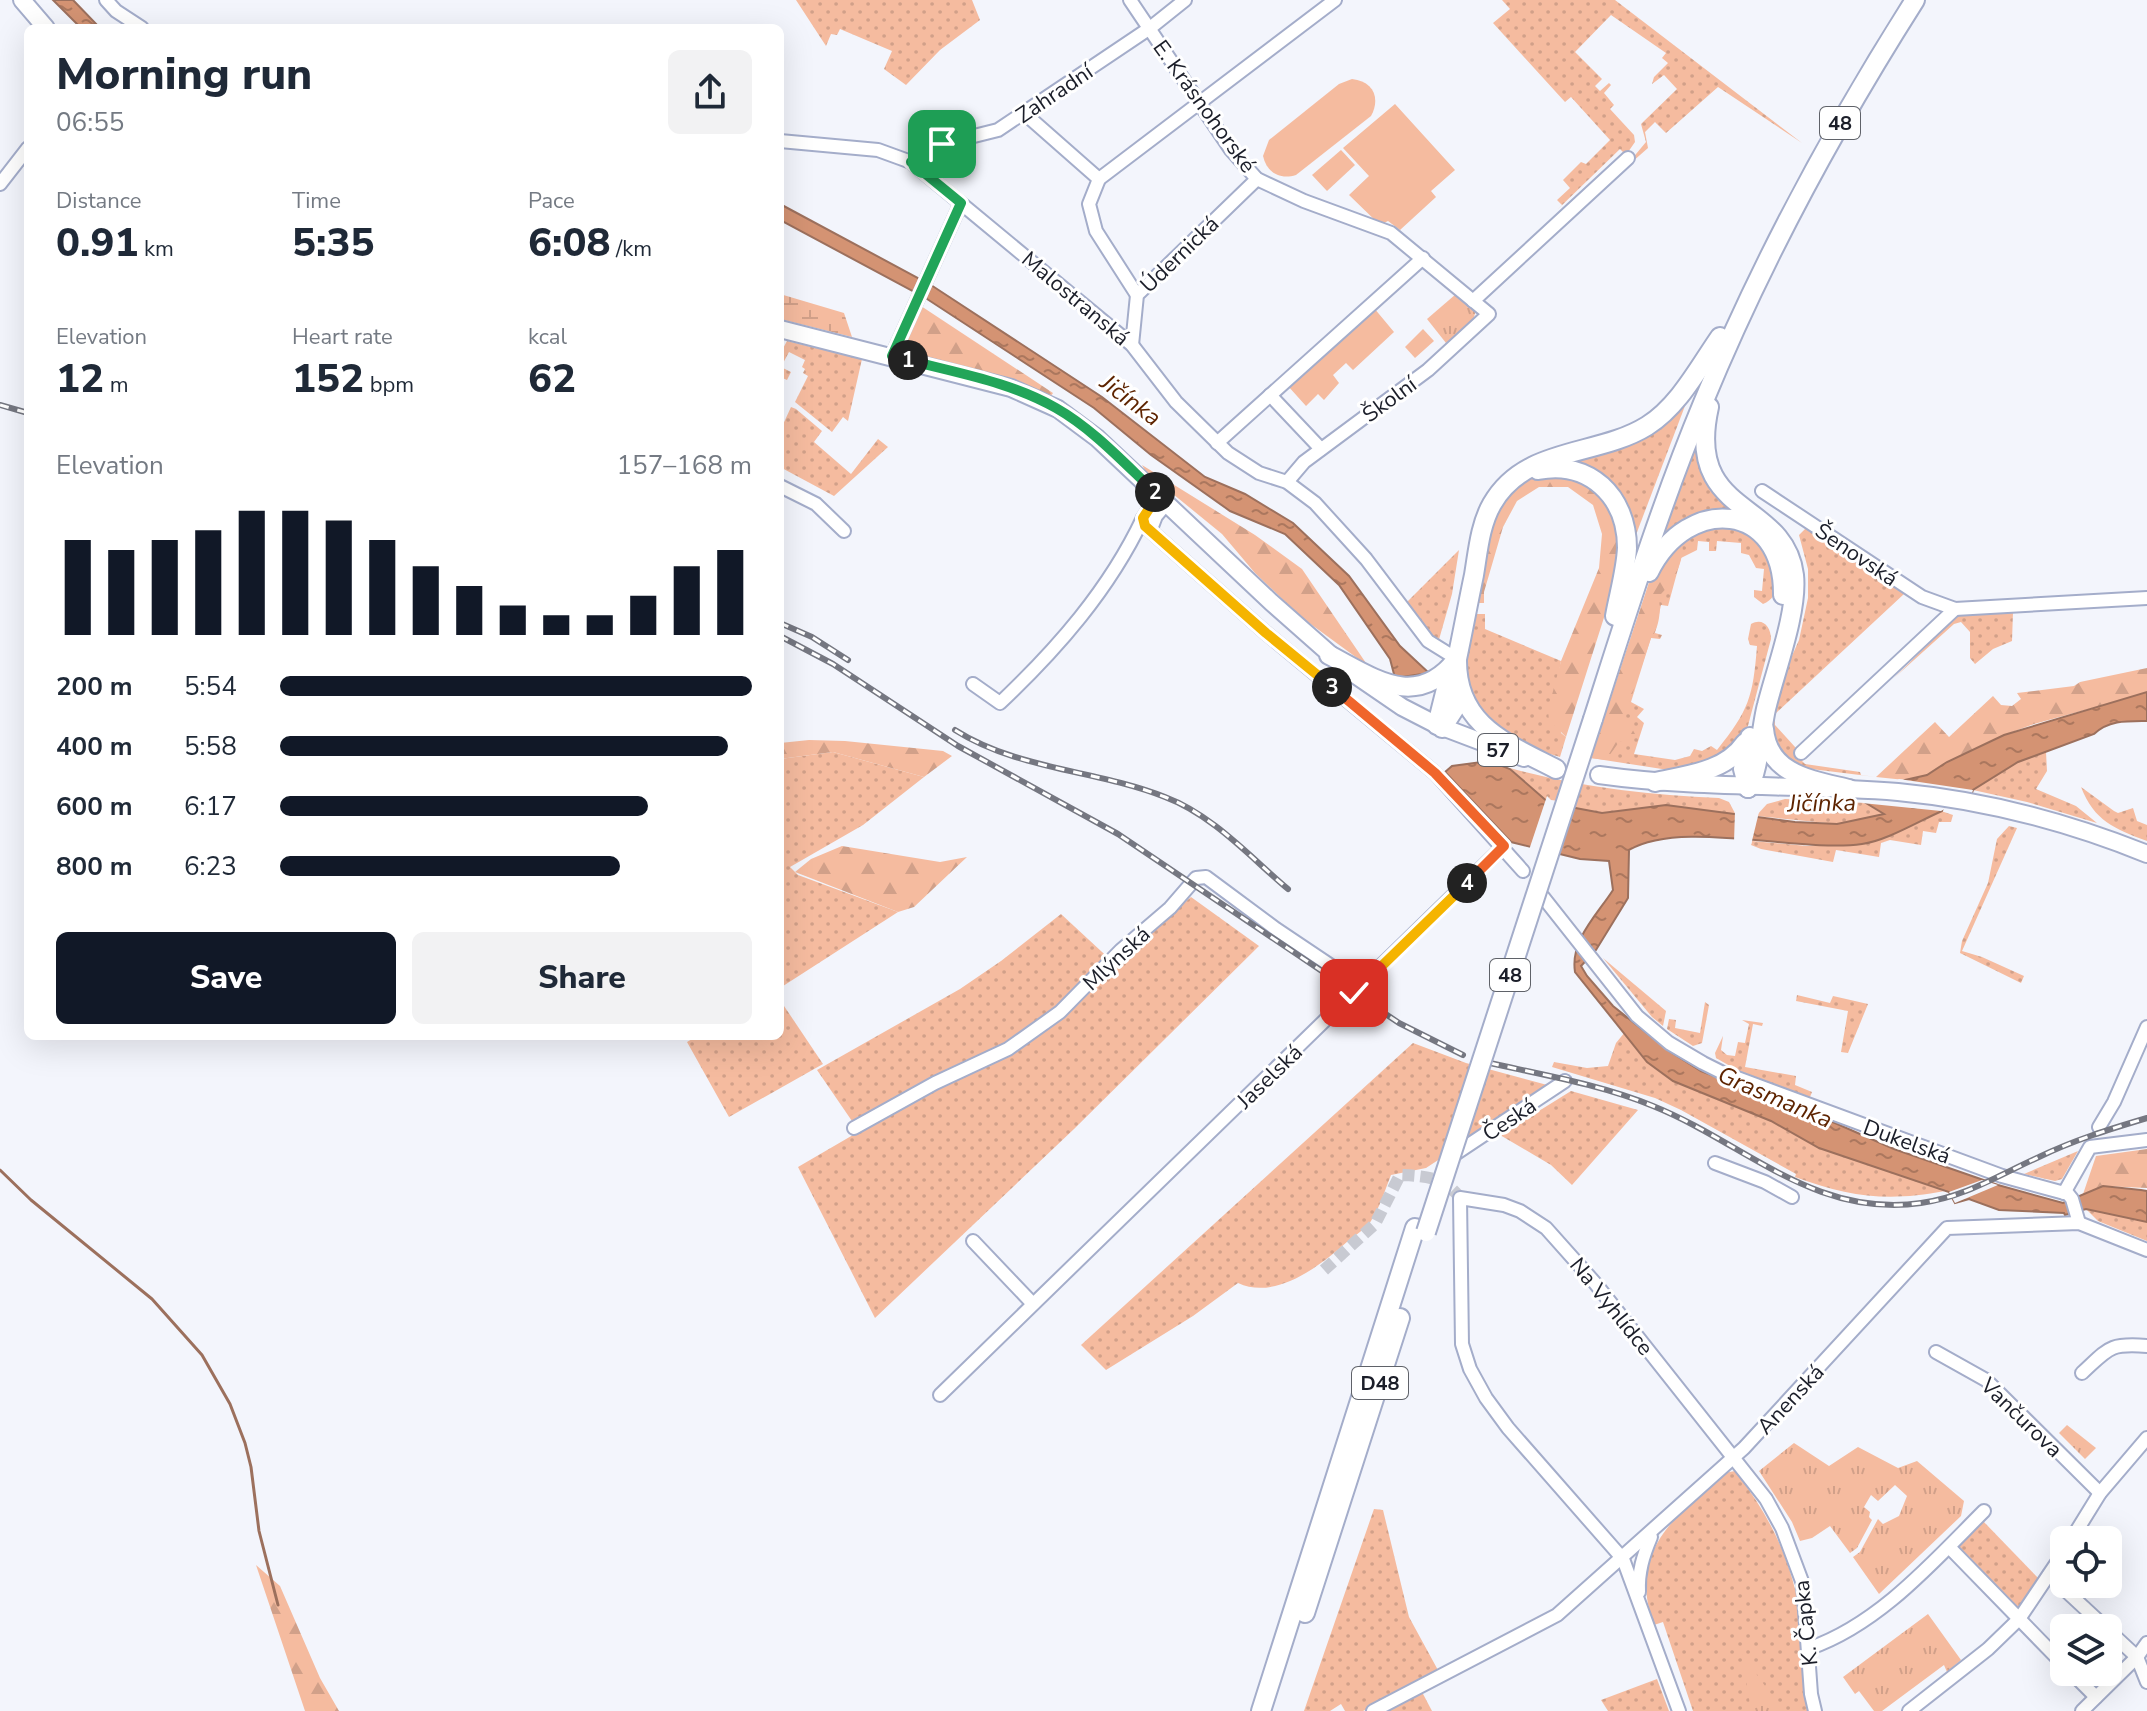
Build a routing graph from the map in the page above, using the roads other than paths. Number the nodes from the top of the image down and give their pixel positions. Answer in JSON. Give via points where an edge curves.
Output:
{"nodes":[{"id":1,"x":22,"y":0,"type":"edge"},
{"id":2,"x":106,"y":0,"type":"edge"},
{"id":3,"x":1130,"y":0,"type":"edge"},
{"id":4,"x":1185,"y":0,"type":"edge"},
{"id":5,"x":1335,"y":0,"type":"edge"},
{"id":6,"x":1903,"y":0,"type":"edge"},
{"id":7,"x":1915,"y":0,"type":"edge"},
{"id":8,"x":43,"y":24,"type":"edge"},
{"id":9,"x":136,"y":24,"type":"edge"},
{"id":10,"x":1150,"y":28,"type":"junction"},
{"id":11,"x":1198,"y":101,"type":"junction"},
{"id":12,"x":1024,"y":113,"type":"junction"},
{"id":13,"x":784,"y":141,"type":"edge"},
{"id":14,"x":24,"y":153,"type":"edge"},
{"id":15,"x":1628,"y":158,"type":"dead end"},
{"id":16,"x":911,"y":162,"type":"junction"},
{"id":17,"x":1099,"y":179,"type":"junction"},
{"id":18,"x":1257,"y":179,"type":"junction"},
{"id":19,"x":0,"y":184,"type":"edge"},
{"id":20,"x":961,"y":203,"type":"junction"},
{"id":21,"x":1423,"y":258,"type":"junction"},
{"id":22,"x":1137,"y":295,"type":"junction"},
{"id":23,"x":1473,"y":301,"type":"junction"},
{"id":24,"x":1489,"y":314,"type":"joint"},
{"id":25,"x":784,"y":330,"type":"edge"},
{"id":26,"x":1725,"y":339,"type":"junction"},
{"id":27,"x":1132,"y":345,"type":"junction"},
{"id":28,"x":892,"y":356,"type":"junction"},
{"id":29,"x":1270,"y":395,"type":"junction"},
{"id":30,"x":1217,"y":443,"type":"junction"},
{"id":31,"x":1321,"y":449,"type":"junction"},
{"id":32,"x":1523,"y":473,"type":"junction"},
{"id":33,"x":1287,"y":482,"type":"junction"},
{"id":34,"x":784,"y":488,"type":"edge"},
{"id":35,"x":1762,"y":491,"type":"dead end"},
{"id":36,"x":1162,"y":499,"type":"junction"},
{"id":37,"x":1144,"y":525,"type":"junction"},
{"id":38,"x":844,"y":531,"type":"dead end"},
{"id":39,"x":2147,"y":598,"type":"edge"},
{"id":40,"x":1955,"y":609,"type":"junction"},
{"id":41,"x":1620,"y":618,"type":"junction"},
{"id":42,"x":1329,"y":655,"type":"junction"},
{"id":43,"x":1455,"y":667,"type":"junction"},
{"id":44,"x":973,"y":684,"type":"dead end"},
{"id":45,"x":1759,"y":719,"type":"junction"},
{"id":46,"x":1440,"y":727,"type":"junction"},
{"id":47,"x":1801,"y":753,"type":"dead end"},
{"id":48,"x":1556,"y":769,"type":"joint"},
{"id":49,"x":1599,"y":775,"type":"dead end"},
{"id":50,"x":1655,"y":782,"type":"junction"},
{"id":51,"x":1748,"y":788,"type":"junction"},
{"id":52,"x":1849,"y":789,"type":"junction"},
{"id":53,"x":1504,"y":846,"type":"junction"},
{"id":54,"x":2147,"y":854,"type":"edge"},
{"id":55,"x":1523,"y":871,"type":"dead end"},
{"id":56,"x":1543,"y":897,"type":"dead end"},
{"id":57,"x":1361,"y":986,"type":"junction"},
{"id":58,"x":2147,"y":1027,"type":"edge"},
{"id":59,"x":1565,"y":1081,"type":"dead end"},
{"id":60,"x":2099,"y":1127,"type":"dead end"},
{"id":61,"x":854,"y":1128,"type":"dead end"},
{"id":62,"x":2147,"y":1140,"type":"edge"},
{"id":63,"x":1452,"y":1156,"type":"dead end"},
{"id":64,"x":1715,"y":1163,"type":"dead end"},
{"id":65,"x":1792,"y":1197,"type":"dead end"},
{"id":66,"x":2071,"y":1204,"type":"junction"},
{"id":67,"x":1421,"y":1230,"type":"junction"},
{"id":68,"x":973,"y":1241,"type":"dead end"},
{"id":69,"x":2147,"y":1250,"type":"edge"},
{"id":70,"x":1033,"y":1304,"type":"junction"},
{"id":71,"x":2147,"y":1346,"type":"edge"},
{"id":72,"x":1936,"y":1352,"type":"dead end"},
{"id":73,"x":2082,"y":1373,"type":"dead end"},
{"id":74,"x":940,"y":1395,"type":"dead end"},
{"id":75,"x":2147,"y":1438,"type":"edge"},
{"id":76,"x":1734,"y":1458,"type":"junction"},
{"id":77,"x":2100,"y":1493,"type":"junction"},
{"id":78,"x":1984,"y":1511,"type":"dead end"},
{"id":79,"x":1661,"y":1524,"type":"junction"},
{"id":80,"x":2080,"y":1526,"type":"edge"},
{"id":81,"x":1945,"y":1550,"type":"junction"},
{"id":82,"x":1623,"y":1559,"type":"junction"},
{"id":83,"x":2049,"y":1575,"type":"joint"},
{"id":84,"x":1641,"y":1607,"type":"junction"},
{"id":85,"x":2091,"y":1614,"type":"edge"},
{"id":86,"x":2019,"y":1619,"type":"junction"},
{"id":87,"x":2122,"y":1643,"type":"edge"},
{"id":88,"x":2147,"y":1643,"type":"edge"},
{"id":89,"x":1810,"y":1648,"type":"junction"},
{"id":90,"x":2050,"y":1651,"type":"edge"},
{"id":91,"x":2137,"y":1657,"type":"junction"},
{"id":92,"x":2147,"y":1682,"type":"edge"},
{"id":93,"x":2085,"y":1686,"type":"edge"},
{"id":94,"x":2096,"y":1697,"type":"junction"},
{"id":95,"x":1261,"y":1711,"type":"edge"},
{"id":96,"x":1274,"y":1711,"type":"edge"},
{"id":97,"x":1373,"y":1711,"type":"edge"},
{"id":98,"x":1679,"y":1711,"type":"edge"},
{"id":99,"x":1815,"y":1711,"type":"edge"},
{"id":100,"x":1909,"y":1711,"type":"edge"},
{"id":101,"x":2082,"y":1711,"type":"edge"}],
"edges":[{"from":1,"to":8,"type":"main road"},
{"from":2,"to":9,"type":"street"},
{"from":3,"to":10,"type":"street","name":"E. Krásnohorské"},
{"from":4,"to":10,"type":"street","name":"Zahradní"},
{"from":5,"to":11,"type":"street"},
{"from":6,"to":26,"type":"highway","number":"48","via":[[1810,155],[1763,246]]},
{"from":7,"to":26,"type":"highway","number":"48","via":[[1819,160]]},
{"from":10,"to":11,"type":"street","name":"E. Krásnohorské"},
{"from":10,"to":12,"type":"street","name":"Zahradní"},
{"from":11,"to":17,"type":"street"},
{"from":11,"to":18,"type":"street","name":"E. Krásnohorské"},
{"from":12,"to":16,"type":"street","name":"Zahradní","via":[[998,130],[942,144]]},
{"from":12,"to":17,"type":"street"},
{"from":13,"to":16,"type":"street","name":"Malostranská","via":[[878,150]]},
{"from":14,"to":19,"type":"street"},
{"from":15,"to":23,"type":"street"},
{"from":16,"to":20,"type":"street","name":"Malostranská"},
{"from":17,"to":22,"type":"street","via":[[1089,204],[1096,231]]},
{"from":18,"to":21,"type":"street","name":"E. Krásnohorské","via":[[1391,233]]},
{"from":18,"to":22,"type":"street","name":"Údernická"},
{"from":20,"to":27,"type":"street","name":"Malostranská"},
{"from":20,"to":28,"type":"street"},
{"from":21,"to":23,"type":"street","name":"E. Krásnohorské"},
{"from":21,"to":29,"type":"street"},
{"from":22,"to":27,"type":"street","name":"Údernická"},
{"from":23,"to":24,"type":"street","name":"E. Krásnohorské"},
{"from":24,"to":31,"type":"street","name":"Školní","via":[[1428,370]]},
{"from":25,"to":28,"type":"main road","number":"57"},
{"from":26,"to":32,"type":"highway","via":[[1651,423],[1616,440],[1558,454]]},
{"from":26,"to":41,"type":"highway","number":"48","via":[[1669,462]]},
{"from":26,"to":45,"type":"highway","via":[[1707,416],[1707,460],[1725,492],[1778,539],[1794,573],[1794,601]]},
{"from":27,"to":30,"type":"street","name":"Malostranská","via":[[1176,402]]},
{"from":28,"to":36,"type":"main road","number":"57","via":[[1043,401],[1085,428]]},
{"from":29,"to":30,"type":"street"},
{"from":29,"to":31,"type":"street"},
{"from":30,"to":33,"type":"street","name":"Malostranská","via":[[1259,473]]},
{"from":31,"to":33,"type":"street","name":"Školní"},
{"from":32,"to":41,"type":"highway","via":[[1568,468],[1597,480],[1612,495],[1627,545]]},
{"from":32,"to":43,"type":"highway","via":[[1500,492],[1488,511]]},
{"from":33,"to":43,"type":"street","name":"Malostranská","via":[[1315,503],[1366,559],[1428,641]]},
{"from":34,"to":38,"type":"street","via":[[816,504]]},
{"from":35,"to":40,"type":"street","name":"Šenovská","via":[[1922,597]]},
{"from":36,"to":37,"type":"street","via":[[1156,516]]},
{"from":36,"to":42,"type":"main road","number":"57"},
{"from":37,"to":44,"type":"street","via":[[1099,594],[1041,664],[1000,703]]},
{"from":37,"to":53,"type":"street","via":[[1414,754]]},
{"from":39,"to":40,"type":"street","name":"Šenovská"},
{"from":40,"to":47,"type":"street"},
{"from":41,"to":45,"type":"highway","via":[[1654,561],[1679,532],[1714,518],[1749,524],[1773,552],[1784,590]]},
{"from":41,"to":67,"type":"highway","number":"48"},
{"from":42,"to":43,"type":"highway","via":[[1401,688],[1420,685]]},
{"from":42,"to":46,"type":"main road","number":"57"},
{"from":43,"to":46,"type":"highway"},
{"from":43,"to":48,"type":"highway","via":[[1468,705],[1485,729]]},
{"from":45,"to":50,"type":"highway","via":[[1728,760]]},
{"from":45,"to":51,"type":"highway","via":[[1754,777]]},
{"from":45,"to":52,"type":"highway","via":[[1784,768]]},
{"from":46,"to":48,"type":"main road","number":"57"},
{"from":49,"to":50,"type":"main road"},
{"from":50,"to":51,"type":"main road"},
{"from":51,"to":52,"type":"main road"},
{"from":52,"to":54,"type":"main road","via":[[1957,800],[2039,818]]},
{"from":53,"to":55,"type":"street"},
{"from":53,"to":57,"type":"street","name":"Jaselská"},
{"from":56,"to":66,"type":"street","name":"Dukelská","via":[[1637,1016],[1669,1043],[1721,1072]]},
{"from":57,"to":61,"type":"street","name":"Mlýnská","via":[[1206,877],[1196,878],[1060,1012],[1008,1049]]},
{"from":57,"to":70,"type":"street","name":"Jaselská"},
{"from":58,"to":60,"type":"street"},
{"from":59,"to":63,"type":"street","name":"Česká"},
{"from":62,"to":66,"type":"street","via":[[2090,1147]]},
{"from":64,"to":65,"type":"street"},
{"from":66,"to":69,"type":"street","name":"Dukelská"},
{"from":66,"to":76,"type":"street","name":"Anenská","via":[[1947,1228]]},
{"from":67,"to":95,"type":"highway","number":"D48"},
{"from":67,"to":96,"type":"highway","number":"D48"},
{"from":68,"to":70,"type":"street"},
{"from":70,"to":74,"type":"street","name":"Jaselská"},
{"from":71,"to":73,"type":"street","via":[[2111,1347]]},
{"from":72,"to":77,"type":"street","name":"Vančurova","via":[[1986,1380]]},
{"from":75,"to":77,"type":"street"},
{"from":76,"to":79,"type":"street","name":"Anenská"},
{"from":76,"to":82,"type":"street","name":"Na Vyhlídce","via":[[1546,1228],[1512,1208],[1460,1198],[1462,1344],[1470,1369],[1508,1428]]},
{"from":76,"to":89,"type":"street","name":"K. Čapka","via":[[1766,1499],[1796,1562]]},
{"from":77,"to":80,"type":"street"},
{"from":78,"to":81,"type":"street"},
{"from":79,"to":82,"type":"street","name":"Anenská"},
{"from":79,"to":84,"type":"street","via":[[1642,1557]]},
{"from":81,"to":86,"type":"street"},
{"from":81,"to":89,"type":"street","via":[[1893,1598],[1837,1638]]},
{"from":82,"to":84,"type":"street"},
{"from":82,"to":97,"type":"street","name":"Anenská","via":[[1557,1615]]},
{"from":83,"to":85,"type":"street"},
{"from":83,"to":86,"type":"street"},
{"from":84,"to":98,"type":"street"},
{"from":86,"to":90,"type":"street"},
{"from":86,"to":100,"type":"street"},
{"from":87,"to":91,"type":"street"},
{"from":88,"to":91,"type":"street"},
{"from":89,"to":99,"type":"street","name":"K. Čapka"},
{"from":91,"to":92,"type":"street"},
{"from":91,"to":94,"type":"street"},
{"from":93,"to":94,"type":"street"},
{"from":94,"to":101,"type":"street"}]}
